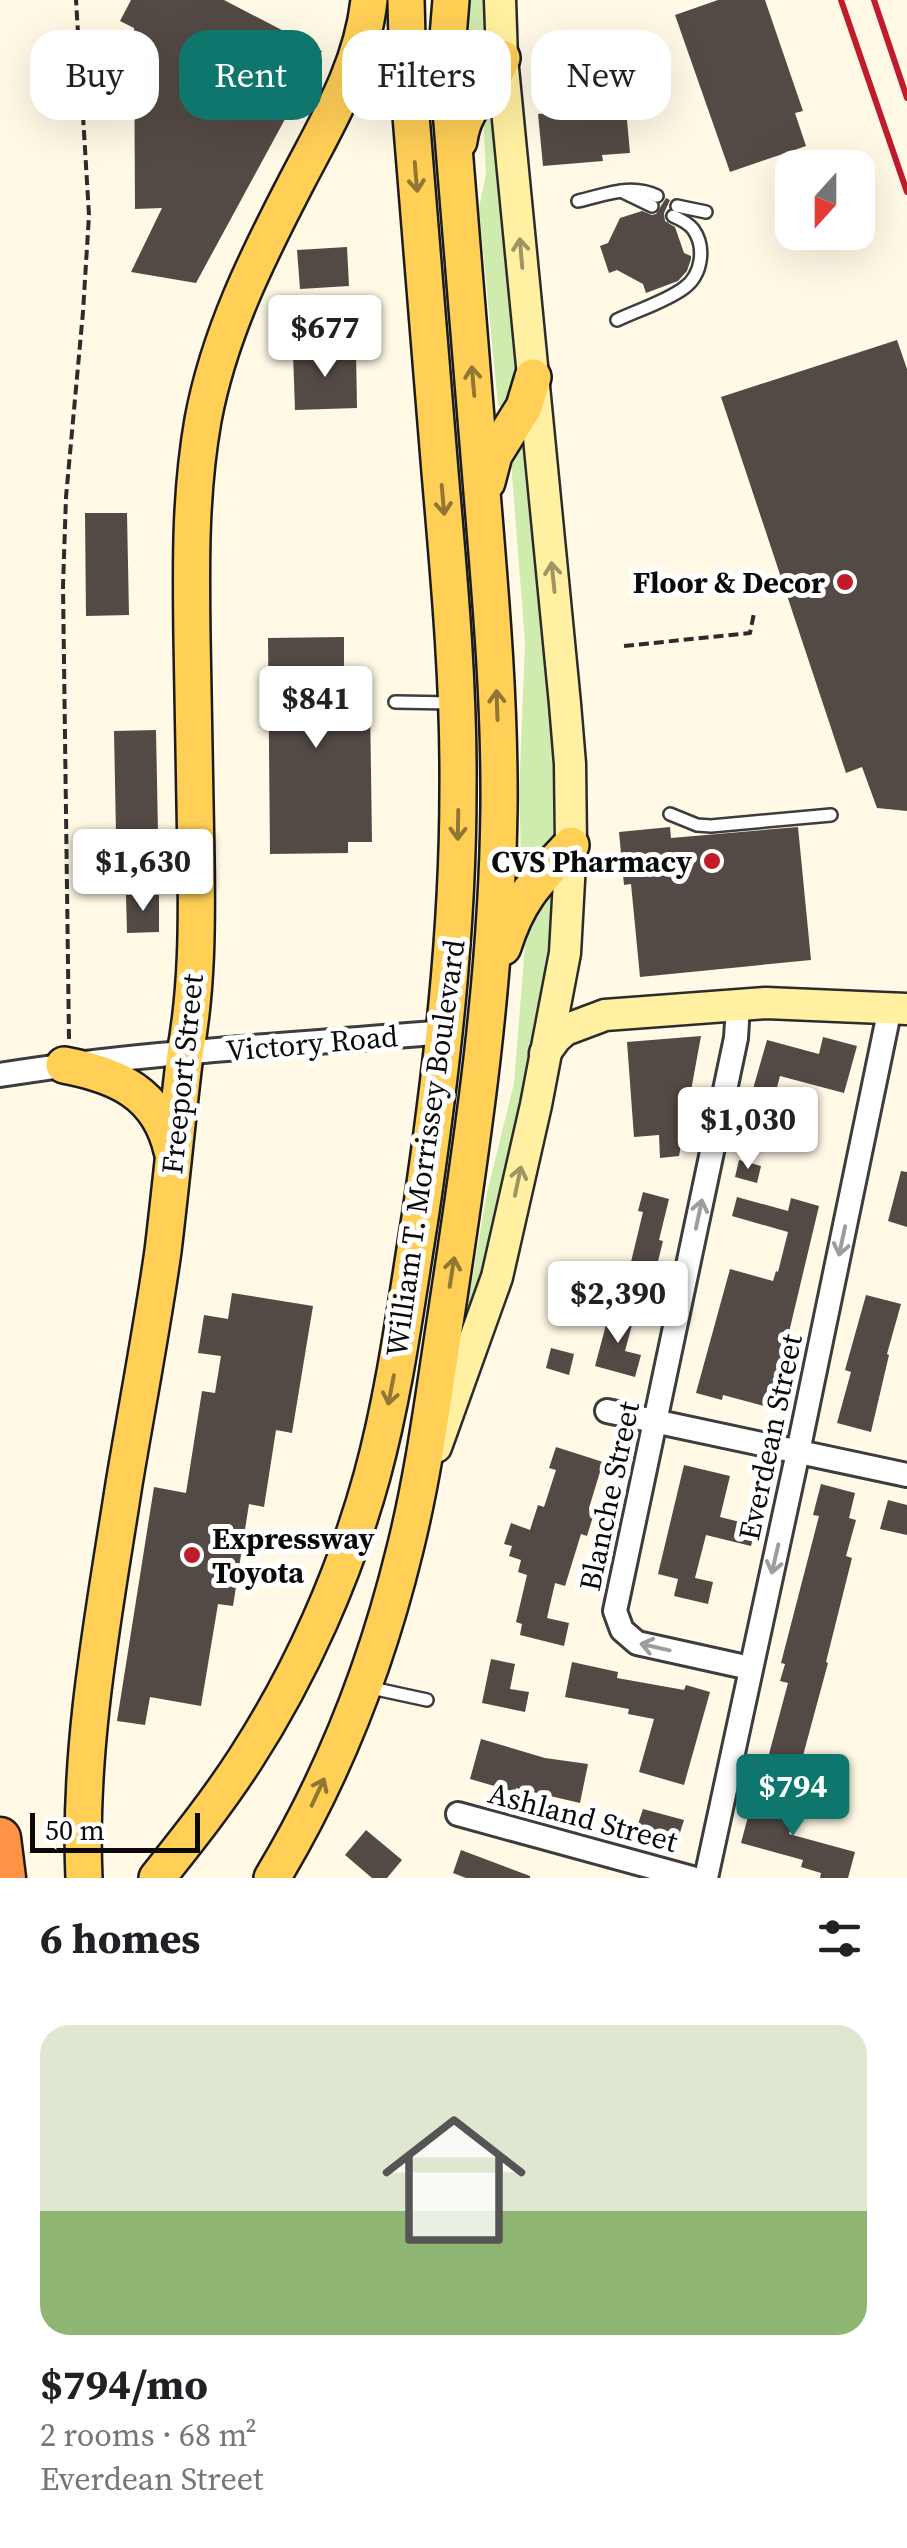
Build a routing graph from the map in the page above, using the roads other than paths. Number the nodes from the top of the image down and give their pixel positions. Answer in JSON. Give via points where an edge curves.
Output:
{"nodes":[{"id":1,"x":369,"y":0,"type":"edge"},
{"id":2,"x":406,"y":0,"type":"edge"},
{"id":3,"x":451,"y":0,"type":"edge"},
{"id":4,"x":500,"y":0,"type":"edge"},
{"id":5,"x":365,"y":30,"type":"edge"},
{"id":6,"x":407,"y":30,"type":"edge"},
{"id":7,"x":501,"y":30,"type":"edge"},
{"id":8,"x":342,"y":94,"type":"edge"},
{"id":9,"x":411,"y":120,"type":"edge"},
{"id":10,"x":464,"y":120,"type":"edge"},
{"id":11,"x":508,"y":120,"type":"edge"},
{"id":12,"x":457,"y":182,"type":"junction"},
{"id":13,"x":578,"y":201,"type":"dead end"},
{"id":14,"x":655,"y":201,"type":"dead end"},
{"id":15,"x":706,"y":212,"type":"dead end"},
{"id":16,"x":617,"y":320,"type":"dead end"},
{"id":17,"x":533,"y":376,"type":"junction"},
{"id":18,"x":484,"y":513,"type":"junction"},
{"id":19,"x":396,"y":702,"type":"dead end"},
{"id":20,"x":456,"y":703,"type":"junction"},
{"id":21,"x":670,"y":814,"type":"dead end"},
{"id":22,"x":831,"y":816,"type":"dead end"},
{"id":23,"x":570,"y":845,"type":"junction"},
{"id":24,"x":566,"y":953,"type":"junction"},
{"id":25,"x":738,"y":1005,"type":"junction"},
{"id":26,"x":898,"y":1009,"type":"edge"},
{"id":27,"x":489,"y":1011,"type":"junction"},
{"id":28,"x":604,"y":1015,"type":"junction"},
{"id":29,"x":446,"y":1032,"type":"junction"},
{"id":30,"x":66,"y":1054,"type":"junction"},
{"id":31,"x":185,"y":1054,"type":"junction"},
{"id":32,"x":545,"y":1054,"type":"junction"},
{"id":33,"x":0,"y":1075,"type":"edge"},
{"id":34,"x":173,"y":1157,"type":"junction"},
{"id":35,"x":607,"y":1411,"type":"dead end"},
{"id":36,"x":655,"y":1422,"type":"junction"},
{"id":37,"x":798,"y":1452,"type":"junction"},
{"id":38,"x":907,"y":1476,"type":"edge"},
{"id":39,"x":414,"y":1506,"type":"junction"},
{"id":40,"x":750,"y":1668,"type":"junction"},
{"id":41,"x":363,"y":1686,"type":"junction"},
{"id":42,"x":428,"y":1700,"type":"dead end"},
{"id":43,"x":458,"y":1814,"type":"dead end"},
{"id":44,"x":0,"y":1838,"type":"edge"},
{"id":45,"x":5,"y":1878,"type":"edge"},
{"id":46,"x":84,"y":1878,"type":"edge"},
{"id":47,"x":156,"y":1878,"type":"edge"},
{"id":48,"x":272,"y":1878,"type":"edge"},
{"id":49,"x":692,"y":1878,"type":"edge"},
{"id":50,"x":706,"y":1878,"type":"edge"}],
"edges":[{"from":1,"to":5,"type":"main road","name":"Freeport Street"},
{"from":2,"to":6,"type":"main road","name":"William T. Morrissey Boulevard"},
{"from":3,"to":12,"type":"main road","name":"William T. Morrissey Boulevard"},
{"from":4,"to":7,"type":"main road"},
{"from":8,"to":31,"type":"main road","name":"Freeport Street","via":[[231,318],[201,432],[191,518],[196,911]]},
{"from":9,"to":20,"type":"main road","name":"William T. Morrissey Boulevard","one_way":true},
{"from":10,"to":12,"type":"main road"},
{"from":17,"to":11,"type":"main road","one_way":true},
{"from":18,"to":12,"type":"main road","name":"William T. Morrissey Boulevard","one_way":true},
{"from":13,"to":14,"type":"lane","via":[[643,190]]},
{"from":15,"to":16,"type":"lane","via":[[675,211],[698,238],[701,254],[684,288]]},
{"from":17,"to":18,"type":"main road","via":[[524,407],[494,455]]},
{"from":23,"to":17,"type":"main road","one_way":true,"via":[[566,718]]},
{"from":27,"to":18,"type":"main road","name":"William T. Morrissey Boulevard","one_way":true,"via":[[499,761]]},
{"from":19,"to":20,"type":"lane"},
{"from":20,"to":29,"type":"main road","name":"William T. Morrissey Boulevard","one_way":true,"via":[[456,890]]},
{"from":21,"to":22,"type":"lane","via":[[710,826]]},
{"from":23,"to":24,"type":"main road"},
{"from":23,"to":27,"type":"main road","via":[[513,916]]},
{"from":24,"to":28,"type":"main road","via":[[579,994]]},
{"from":24,"to":32,"type":"main road"},
{"from":25,"to":26,"type":"main road"},
{"from":25,"to":28,"type":"main road"},
{"from":36,"to":25,"type":"street","name":"Blanche Street","one_way":true},
{"from":26,"to":37,"type":"street","name":"Everdean Street","one_way":true},
{"from":39,"to":27,"type":"main road","name":"William T. Morrissey Boulevard","one_way":true},
{"from":28,"to":32,"type":"main road","via":[[570,1026]]},
{"from":29,"to":31,"type":"street","name":"Victory Road"},
{"from":29,"to":47,"type":"main road","name":"William T. Morrissey Boulevard","one_way":true,"via":[[390,1400],[346,1554],[259,1737]]},
{"from":30,"to":31,"type":"street","name":"Victory Road"},
{"from":30,"to":33,"type":"street","name":"Victory Road"},
{"from":30,"to":34,"type":"main road","via":[[136,1091],[158,1116]]},
{"from":31,"to":34,"type":"main road","name":"Freeport Street"},
{"from":39,"to":32,"type":"main road","one_way":true,"via":[[492,1296]]},
{"from":34,"to":46,"type":"main road","name":"Freeport Street","via":[[99,1657]]},
{"from":35,"to":36,"type":"street"},
{"from":36,"to":37,"type":"street"},
{"from":40,"to":36,"type":"street","name":"Blanche Street","one_way":true,"via":[[644,1645],[618,1625],[616,1605]]},
{"from":37,"to":38,"type":"street"},
{"from":37,"to":40,"type":"street","name":"Everdean Street","one_way":true},
{"from":39,"to":41,"type":"main road","name":"William T. Morrissey Boulevard"},
{"from":40,"to":50,"type":"street","name":"Everdean Street"},
{"from":41,"to":42,"type":"lane"},
{"from":48,"to":41,"type":"main road","name":"William T. Morrissey Boulevard","one_way":true},
{"from":43,"to":49,"type":"street","name":"Ashland Street"},
{"from":44,"to":45,"type":"highway"}]}
